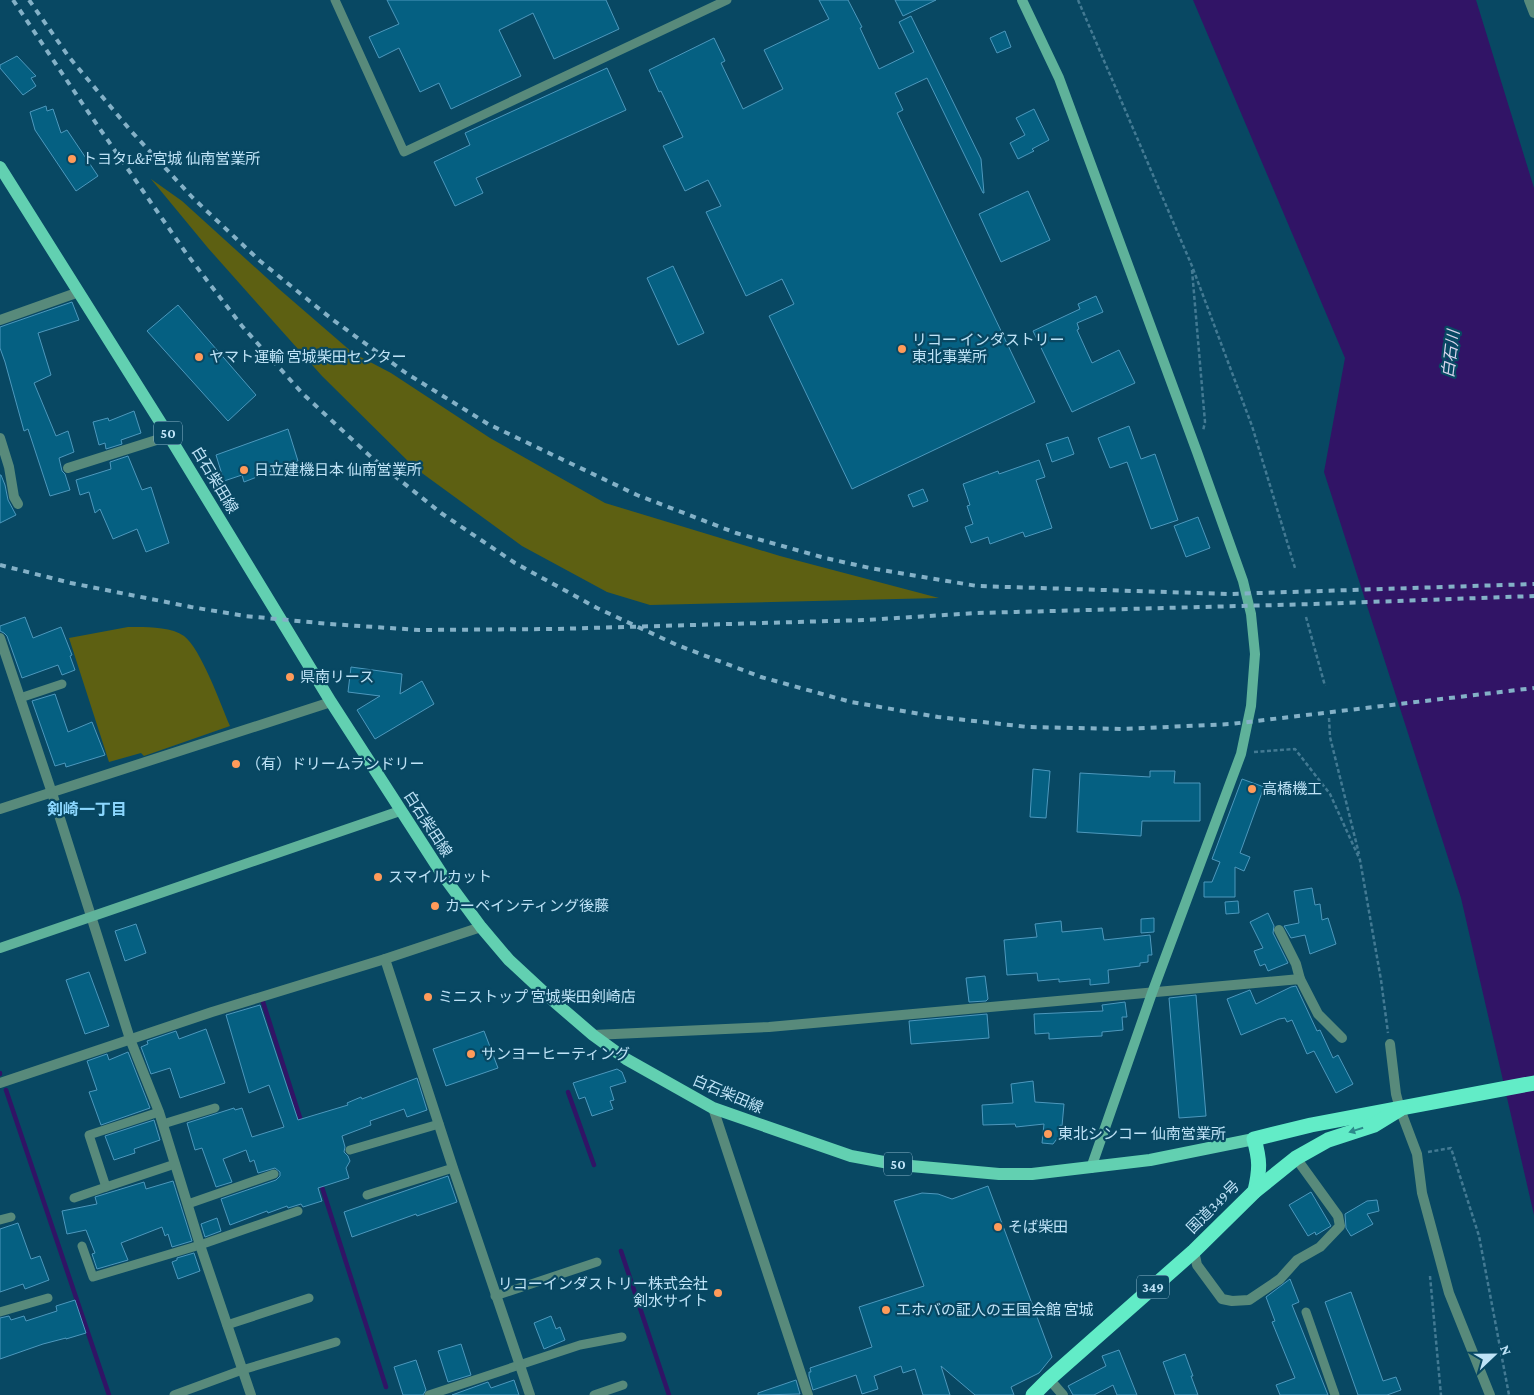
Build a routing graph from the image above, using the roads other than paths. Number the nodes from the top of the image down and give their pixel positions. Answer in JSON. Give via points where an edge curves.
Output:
{"nodes":[{"id":1,"x":335,"y":0,"type":"edge"},
{"id":2,"x":727,"y":0,"type":"edge"},
{"id":3,"x":1022,"y":0,"type":"edge"},
{"id":4,"x":1529,"y":0,"type":"edge"},
{"id":5,"x":1534,"y":13,"type":"edge"},
{"id":6,"x":0,"y":166,"type":"edge"},
{"id":7,"x":79,"y":292,"type":"junction"},
{"id":8,"x":0,"y":320,"type":"edge"},
{"id":9,"x":169,"y":436,"type":"junction"},
{"id":10,"x":0,"y":438,"type":"edge"},
{"id":11,"x":68,"y":468,"type":"dead end"},
{"id":12,"x":18,"y":504,"type":"dead end"},
{"id":13,"x":0,"y":638,"type":"edge"},
{"id":14,"x":62,"y":684,"type":"dead end"},
{"id":15,"x":20,"y":698,"type":"junction"},
{"id":16,"x":331,"y":702,"type":"junction"},
{"id":17,"x":52,"y":793,"type":"junction"},
{"id":18,"x":0,"y":809,"type":"edge"},
{"id":19,"x":400,"y":811,"type":"junction"},
{"id":20,"x":91,"y":917,"type":"junction"},
{"id":21,"x":481,"y":927,"type":"junction"},
{"id":22,"x":1279,"y":930,"type":"dead end"},
{"id":23,"x":0,"y":948,"type":"edge"},
{"id":24,"x":385,"y":959,"type":"junction"},
{"id":25,"x":1300,"y":979,"type":"junction"},
{"id":26,"x":1152,"y":993,"type":"junction"},
{"id":27,"x":593,"y":1035,"type":"junction"},
{"id":28,"x":1342,"y":1038,"type":"dead end"},
{"id":29,"x":130,"y":1039,"type":"junction"},
{"id":30,"x":1390,"y":1044,"type":"road end"},
{"id":31,"x":1534,"y":1082,"type":"edge"},
{"id":32,"x":0,"y":1083,"type":"edge"},
{"id":33,"x":215,"y":1108,"type":"dead end"},
{"id":34,"x":713,"y":1108,"type":"junction"},
{"id":35,"x":1400,"y":1109,"type":"junction"},
{"id":36,"x":159,"y":1112,"type":"junction"},
{"id":37,"x":163,"y":1124,"type":"junction"},
{"id":38,"x":439,"y":1124,"type":"junction"},
{"id":39,"x":1254,"y":1139,"type":"junction"},
{"id":40,"x":350,"y":1150,"type":"dead end"},
{"id":41,"x":1296,"y":1158,"type":"junction"},
{"id":42,"x":175,"y":1164,"type":"junction"},
{"id":43,"x":453,"y":1168,"type":"junction"},
{"id":44,"x":1091,"y":1168,"type":"junction"},
{"id":45,"x":274,"y":1174,"type":"dead end"},
{"id":46,"x":106,"y":1187,"type":"junction"},
{"id":47,"x":1255,"y":1191,"type":"junction"},
{"id":48,"x":367,"y":1195,"type":"dead end"},
{"id":49,"x":74,"y":1198,"type":"dead end"},
{"id":50,"x":188,"y":1204,"type":"junction"},
{"id":51,"x":298,"y":1211,"type":"dead end"},
{"id":52,"x":11,"y":1216,"type":"dead end"},
{"id":53,"x":0,"y":1220,"type":"edge"},
{"id":54,"x":200,"y":1245,"type":"junction"},
{"id":55,"x":82,"y":1246,"type":"dead end"},
{"id":56,"x":1194,"y":1251,"type":"junction"},
{"id":57,"x":596,"y":1262,"type":"dead end"},
{"id":58,"x":496,"y":1296,"type":"junction"},
{"id":59,"x":48,"y":1298,"type":"dead end"},
{"id":60,"x":309,"y":1298,"type":"dead end"},
{"id":61,"x":0,"y":1312,"type":"edge"},
{"id":62,"x":1306,"y":1312,"type":"dead end"},
{"id":63,"x":227,"y":1325,"type":"junction"},
{"id":64,"x":622,"y":1337,"type":"dead end"},
{"id":65,"x":336,"y":1342,"type":"dead end"},
{"id":66,"x":521,"y":1366,"type":"junction"},
{"id":67,"x":242,"y":1370,"type":"junction"},
{"id":68,"x":1048,"y":1379,"type":"junction"},
{"id":69,"x":623,"y":1384,"type":"dead end"},
{"id":70,"x":174,"y":1395,"type":"edge"},
{"id":71,"x":251,"y":1395,"type":"edge"},
{"id":72,"x":429,"y":1395,"type":"edge"},
{"id":73,"x":530,"y":1395,"type":"edge"},
{"id":74,"x":594,"y":1395,"type":"edge"},
{"id":75,"x":808,"y":1395,"type":"edge"},
{"id":76,"x":1033,"y":1395,"type":"edge"},
{"id":77,"x":1063,"y":1395,"type":"edge"},
{"id":78,"x":1335,"y":1395,"type":"edge"},
{"id":79,"x":1490,"y":1395,"type":"edge"}],
"edges":[{"from":1,"to":2,"type":"lane","via":[[404,152]]},
{"from":3,"to":26,"type":"street","via":[[1060,78],[1243,581],[1254,631],[1256,654],[1252,706],[1240,754]]},
{"from":4,"to":5,"type":"street"},
{"from":6,"to":7,"type":"main road","name":"白石柴田線","number":"50"},
{"from":7,"to":8,"type":"street"},
{"from":7,"to":9,"type":"main road","name":"白石柴田線","number":"50"},
{"from":9,"to":11,"type":"street"},
{"from":9,"to":16,"type":"main road","name":"白石柴田線","number":"50"},
{"from":10,"to":12,"type":"street"},
{"from":13,"to":15,"type":"street"},
{"from":14,"to":15,"type":"lane"},
{"from":15,"to":17,"type":"street"},
{"from":16,"to":17,"type":"street"},
{"from":16,"to":19,"type":"main road","name":"白石柴田線","number":"50"},
{"from":17,"to":18,"type":"street"},
{"from":17,"to":20,"type":"street"},
{"from":19,"to":20,"type":"street"},
{"from":19,"to":21,"type":"main road","name":"白石柴田線","number":"50"},
{"from":20,"to":23,"type":"street"},
{"from":20,"to":29,"type":"street"},
{"from":21,"to":24,"type":"street"},
{"from":21,"to":27,"type":"main road","name":"白石柴田線","number":"50","via":[[509,960]]},
{"from":22,"to":25,"type":"street"},
{"from":24,"to":29,"type":"street"},
{"from":24,"to":38,"type":"street"},
{"from":25,"to":26,"type":"street"},
{"from":25,"to":28,"type":"street","via":[[1318,1014]]},
{"from":26,"to":27,"type":"street","via":[[769,1026]]},
{"from":26,"to":44,"type":"street"},
{"from":27,"to":34,"type":"main road","name":"白石柴田線","number":"50"},
{"from":29,"to":32,"type":"street"},
{"from":29,"to":36,"type":"street"},
{"from":30,"to":35,"type":"street"},
{"from":31,"to":35,"type":"highway","number":"349"},
{"from":33,"to":37,"type":"lane"},
{"from":34,"to":44,"type":"main road","name":"白石柴田線","number":"50","via":[[852,1156],[900,1164],[999,1174]]},
{"from":34,"to":75,"type":"street"},
{"from":35,"to":39,"type":"highway","number":"349"},
{"from":35,"to":41,"type":"highway","number":"349","one_way":true,"via":[[1374,1125],[1328,1140]]},
{"from":35,"to":79,"type":"street","via":[[1417,1154],[1422,1192],[1449,1293]]},
{"from":36,"to":37,"type":"street"},
{"from":36,"to":46,"type":"lane","via":[[89,1135]]},
{"from":37,"to":42,"type":"street"},
{"from":38,"to":40,"type":"lane"},
{"from":38,"to":43,"type":"street"},
{"from":39,"to":44,"type":"main road","name":"白石柴田線","number":"50"},
{"from":39,"to":47,"type":"highway","name":"国道349号","via":[[1260,1172]]},
{"from":41,"to":47,"type":"highway","number":"349"},
{"from":41,"to":56,"type":"street","via":[[1338,1216],[1340,1226],[1320,1247],[1297,1260],[1280,1279],[1249,1300],[1232,1301],[1222,1299],[1197,1265]]},
{"from":42,"to":46,"type":"lane"},
{"from":42,"to":50,"type":"street"},
{"from":43,"to":48,"type":"lane"},
{"from":43,"to":58,"type":"street"},
{"from":45,"to":50,"type":"lane"},
{"from":46,"to":49,"type":"lane"},
{"from":47,"to":56,"type":"highway","name":"国道349号","number":"349"},
{"from":50,"to":54,"type":"street"},
{"from":51,"to":54,"type":"lane"},
{"from":52,"to":53,"type":"lane"},
{"from":54,"to":55,"type":"lane","via":[[93,1277]]},
{"from":54,"to":63,"type":"street"},
{"from":56,"to":68,"type":"highway","name":"国道349号","number":"349"},
{"from":57,"to":58,"type":"lane"},
{"from":58,"to":66,"type":"street"},
{"from":59,"to":61,"type":"lane"},
{"from":60,"to":63,"type":"lane"},
{"from":62,"to":78,"type":"lane"},
{"from":63,"to":67,"type":"street"},
{"from":64,"to":66,"type":"lane","via":[[580,1345]]},
{"from":65,"to":67,"type":"lane"},
{"from":66,"to":72,"type":"lane"},
{"from":66,"to":73,"type":"street"},
{"from":67,"to":70,"type":"lane"},
{"from":67,"to":71,"type":"street"},
{"from":68,"to":76,"type":"highway","name":"国道349号","number":"349"},
{"from":68,"to":77,"type":"street"},
{"from":69,"to":74,"type":"lane"}]}
